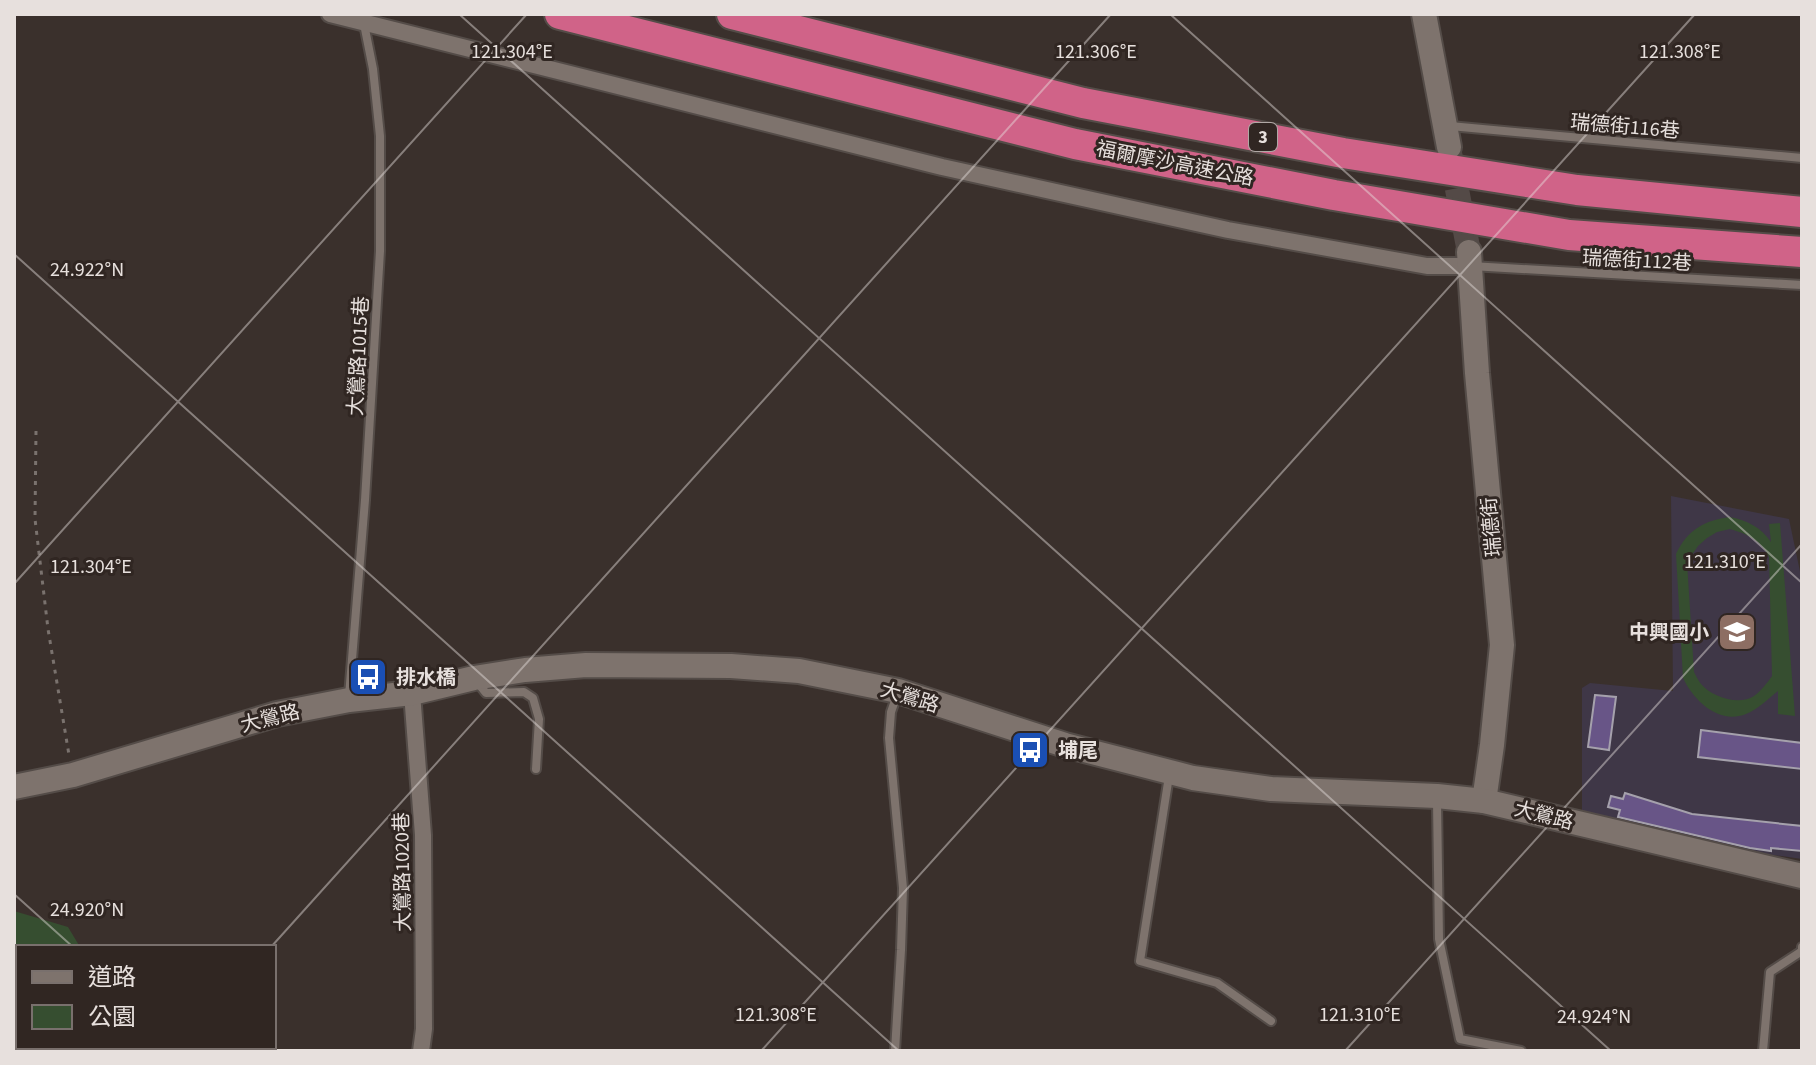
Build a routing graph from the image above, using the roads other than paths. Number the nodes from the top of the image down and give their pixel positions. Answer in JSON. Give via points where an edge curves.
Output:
{"nodes":[{"id":1,"x":330,"y":14,"type":"edge"},
{"id":2,"x":560,"y":14,"type":"edge"},
{"id":3,"x":732,"y":14,"type":"edge"},
{"id":4,"x":1424,"y":14,"type":"edge"},
{"id":5,"x":363,"y":18,"type":"edge"},
{"id":6,"x":1447,"y":136,"type":"joint"},
{"id":7,"x":1802,"y":158,"type":"edge"},
{"id":8,"x":1802,"y":212,"type":"edge"},
{"id":9,"x":1802,"y":252,"type":"edge"},
{"id":10,"x":1469,"y":259,"type":"junction"},
{"id":11,"x":1802,"y":285,"type":"edge"},
{"id":12,"x":474,"y":678,"type":"junction"},
{"id":13,"x":898,"y":691,"type":"junction"},
{"id":14,"x":412,"y":693,"type":"junction"},
{"id":15,"x":349,"y":700,"type":"junction"},
{"id":16,"x":536,"y":769,"type":"dead end"},
{"id":17,"x":1170,"y":771,"type":"junction"},
{"id":18,"x":14,"y":787,"type":"edge"},
{"id":19,"x":1437,"y":796,"type":"junction"},
{"id":20,"x":1484,"y":801,"type":"junction"},
{"id":21,"x":1802,"y":876,"type":"edge"},
{"id":22,"x":1802,"y":947,"type":"edge"},
{"id":23,"x":1271,"y":1021,"type":"dead end"},
{"id":24,"x":421,"y":1051,"type":"edge"},
{"id":25,"x":895,"y":1051,"type":"edge"},
{"id":26,"x":1521,"y":1051,"type":"edge"},
{"id":27,"x":1763,"y":1051,"type":"edge"}],
"edges":[{"from":1,"to":5,"type":"street"},
{"from":2,"to":9,"type":"highway","name":"福爾摩沙高速公路","number":"3","via":[[1075,144],[1334,195],[1569,235]]},
{"from":3,"to":8,"type":"highway","name":"福爾摩沙高速公路","number":"3","via":[[1083,103],[1343,153],[1577,190]]},
{"from":4,"to":6,"type":"street"},
{"from":5,"to":10,"type":"street","via":[[753,121],[1243,233],[1427,266]]},
{"from":5,"to":15,"type":"lane","name":"大鶯路1015巷","via":[[380,136],[380,251]]},
{"from":6,"to":7,"type":"lane","name":"瑞德街116巷"},
{"from":10,"to":11,"type":"lane","name":"瑞德街112巷"},
{"from":10,"to":20,"type":"street","name":"瑞德街","via":[[1502,645]]},
{"from":12,"to":13,"type":"street","name":"大鶯路","via":[[586,665],[731,666],[799,671]]},
{"from":12,"to":14,"type":"street","name":"大鶯路"},
{"from":12,"to":16,"type":"lane","via":[[486,693],[524,692],[533,698],[539,719]]},
{"from":13,"to":17,"type":"street","name":"大鶯路","via":[[1065,745]]},
{"from":13,"to":25,"type":"lane","via":[[889,738],[903,888]]},
{"from":14,"to":15,"type":"street","name":"大鶯路"},
{"from":14,"to":24,"type":"street","name":"大鶯路1020巷","via":[[423,835]]},
{"from":15,"to":18,"type":"street","name":"大鶯路","via":[[277,714],[73,775]]},
{"from":17,"to":19,"type":"street","name":"大鶯路","via":[[1271,789]]},
{"from":17,"to":23,"type":"lane","via":[[1140,961],[1217,983]]},
{"from":19,"to":20,"type":"street","name":"大鶯路"},
{"from":19,"to":26,"type":"lane","via":[[1439,939],[1460,1039]]},
{"from":20,"to":21,"type":"street","name":"大鶯路"},
{"from":22,"to":27,"type":"lane","via":[[1770,972]]}]}
